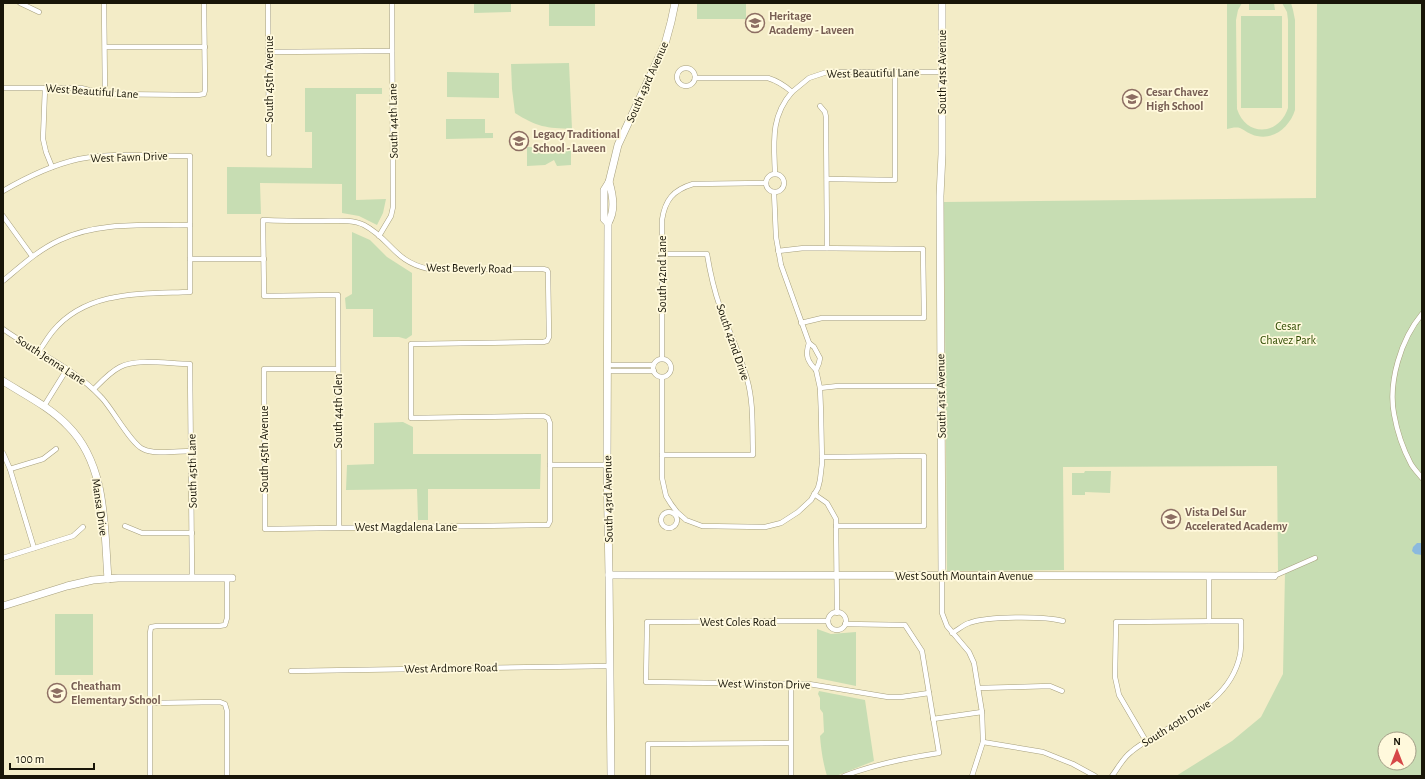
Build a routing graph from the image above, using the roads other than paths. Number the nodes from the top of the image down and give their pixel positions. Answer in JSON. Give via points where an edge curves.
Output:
{"nodes":[{"id":1,"x":20,"y":3,"type":"edge"},
{"id":2,"x":104,"y":3,"type":"edge"},
{"id":3,"x":204,"y":3,"type":"edge"},
{"id":4,"x":268,"y":3,"type":"edge"},
{"id":5,"x":392,"y":3,"type":"edge"},
{"id":6,"x":675,"y":3,"type":"edge"},
{"id":7,"x":942,"y":3,"type":"edge"},
{"id":8,"x":39,"y":12,"type":"dead end"},
{"id":9,"x":105,"y":47,"type":"junction"},
{"id":10,"x":205,"y":47,"type":"junction"},
{"id":11,"x":392,"y":51,"type":"junction"},
{"id":12,"x":268,"y":52,"type":"junction"},
{"id":13,"x":895,"y":72,"type":"junction"},
{"id":14,"x":942,"y":72,"type":"junction"},
{"id":15,"x":695,"y":78,"type":"dead end"},
{"id":16,"x":3,"y":88,"type":"edge"},
{"id":17,"x":45,"y":88,"type":"junction"},
{"id":18,"x":792,"y":92,"type":"junction"},
{"id":19,"x":105,"y":94,"type":"junction"},
{"id":20,"x":820,"y":106,"type":"dead end"},
{"id":21,"x":269,"y":154,"type":"dead end"},
{"id":22,"x":52,"y":167,"type":"junction"},
{"id":23,"x":775,"y":174,"type":"junction"},
{"id":24,"x":827,"y":179,"type":"junction"},
{"id":25,"x":765,"y":183,"type":"junction"},
{"id":26,"x":3,"y":191,"type":"edge"},
{"id":27,"x":774,"y":192,"type":"junction"},
{"id":28,"x":3,"y":216,"type":"edge"},
{"id":29,"x":190,"y":225,"type":"junction"},
{"id":30,"x":379,"y":236,"type":"junction"},
{"id":31,"x":827,"y":248,"type":"junction"},
{"id":32,"x":778,"y":251,"type":"junction"},
{"id":33,"x":661,"y":254,"type":"junction"},
{"id":34,"x":32,"y":256,"type":"junction"},
{"id":35,"x":190,"y":259,"type":"junction"},
{"id":36,"x":264,"y":259,"type":"junction"},
{"id":37,"x":3,"y":281,"type":"edge"},
{"id":38,"x":1422,"y":314,"type":"edge"},
{"id":39,"x":801,"y":322,"type":"junction"},
{"id":40,"x":3,"y":328,"type":"edge"},
{"id":41,"x":809,"y":343,"type":"junction"},
{"id":42,"x":39,"y":351,"type":"junction"},
{"id":43,"x":662,"y":358,"type":"junction"},
{"id":44,"x":654,"y":364,"type":"junction"},
{"id":45,"x":607,"y":368,"type":"junction"},
{"id":46,"x":67,"y":369,"type":"junction"},
{"id":47,"x":338,"y":369,"type":"junction"},
{"id":48,"x":816,"y":370,"type":"junction"},
{"id":49,"x":654,"y":371,"type":"junction"},
{"id":50,"x":662,"y":377,"type":"junction"},
{"id":51,"x":3,"y":381,"type":"edge"},
{"id":52,"x":940,"y":386,"type":"junction"},
{"id":53,"x":820,"y":388,"type":"junction"},
{"id":54,"x":94,"y":389,"type":"junction"},
{"id":55,"x":44,"y":406,"type":"junction"},
{"id":56,"x":56,"y":449,"type":"dead end"},
{"id":57,"x":191,"y":451,"type":"junction"},
{"id":58,"x":3,"y":453,"type":"edge"},
{"id":59,"x":662,"y":455,"type":"junction"},
{"id":60,"x":822,"y":457,"type":"junction"},
{"id":61,"x":550,"y":465,"type":"junction"},
{"id":62,"x":607,"y":465,"type":"junction"},
{"id":63,"x":10,"y":469,"type":"junction"},
{"id":64,"x":1422,"y":478,"type":"edge"},
{"id":65,"x":814,"y":494,"type":"junction"},
{"id":66,"x":125,"y":526,"type":"dead end"},
{"id":67,"x":836,"y":526,"type":"junction"},
{"id":68,"x":83,"y":527,"type":"dead end"},
{"id":69,"x":339,"y":527,"type":"junction"},
{"id":70,"x":264,"y":529,"type":"joint"},
{"id":71,"x":192,"y":533,"type":"junction"},
{"id":72,"x":34,"y":548,"type":"junction"},
{"id":73,"x":3,"y":558,"type":"edge"},
{"id":74,"x":1316,"y":558,"type":"dead end"},
{"id":75,"x":609,"y":575,"type":"junction"},
{"id":76,"x":837,"y":576,"type":"junction"},
{"id":77,"x":942,"y":576,"type":"junction"},
{"id":78,"x":1209,"y":576,"type":"junction"},
{"id":79,"x":1274,"y":576,"type":"joint"},
{"id":80,"x":108,"y":578,"type":"junction"},
{"id":81,"x":192,"y":578,"type":"junction"},
{"id":82,"x":229,"y":578,"type":"joint"},
{"id":83,"x":3,"y":606,"type":"edge"},
{"id":84,"x":837,"y":613,"type":"junction"},
{"id":85,"x":828,"y":621,"type":"junction"},
{"id":86,"x":1063,"y":621,"type":"dead end"},
{"id":87,"x":1209,"y":621,"type":"junction"},
{"id":88,"x":845,"y":624,"type":"junction"},
{"id":89,"x":952,"y":633,"type":"junction"},
{"id":90,"x":610,"y":666,"type":"junction"},
{"id":91,"x":291,"y":671,"type":"dead end"},
{"id":92,"x":646,"y":682,"type":"joint"},
{"id":93,"x":791,"y":683,"type":"junction"},
{"id":94,"x":978,"y":688,"type":"junction"},
{"id":95,"x":1062,"y":691,"type":"dead end"},
{"id":96,"x":929,"y":693,"type":"junction"},
{"id":97,"x":150,"y":703,"type":"junction"},
{"id":98,"x":982,"y":712,"type":"junction"},
{"id":99,"x":933,"y":718,"type":"junction"},
{"id":100,"x":1146,"y":741,"type":"junction"},
{"id":101,"x":983,"y":742,"type":"junction"},
{"id":102,"x":790,"y":743,"type":"junction"},
{"id":103,"x":150,"y":776,"type":"edge"},
{"id":104,"x":227,"y":776,"type":"edge"},
{"id":105,"x":610,"y":776,"type":"edge"},
{"id":106,"x":648,"y":776,"type":"edge"},
{"id":107,"x":791,"y":776,"type":"edge"},
{"id":108,"x":846,"y":776,"type":"edge"},
{"id":109,"x":972,"y":776,"type":"edge"},
{"id":110,"x":1096,"y":776,"type":"edge"},
{"id":111,"x":1112,"y":776,"type":"edge"}],
"edges":[{"from":1,"to":8,"type":"street"},
{"from":2,"to":9,"type":"street"},
{"from":3,"to":10,"type":"street"},
{"from":4,"to":12,"type":"street","name":"South 45th Avenue"},
{"from":5,"to":11,"type":"street","name":"South 44th Lane"},
{"from":6,"to":45,"type":"street","name":"South 43rd Avenue","via":[[665,44],[618,145],[609,182],[604,190],[604,218],[608,223]]},
{"from":7,"to":14,"type":"street","name":"South 41st Avenue"},
{"from":9,"to":10,"type":"street"},
{"from":9,"to":19,"type":"street"},
{"from":10,"to":19,"type":"street","name":"West Beautiful Lane","via":[[204,94]]},
{"from":11,"to":12,"type":"street"},
{"from":11,"to":30,"type":"street","name":"South 44th Lane","via":[[394,202],[391,216]]},
{"from":12,"to":21,"type":"street","name":"South 45th Avenue"},
{"from":13,"to":14,"type":"street","name":"West Beautiful Lane"},
{"from":13,"to":18,"type":"street","name":"West Beautiful Lane","via":[[827,72],[809,78]]},
{"from":13,"to":24,"type":"street","via":[[895,180]]},
{"from":14,"to":52,"type":"street","name":"South 41st Avenue"},
{"from":15,"to":18,"type":"street","via":[[768,78],[776,80]]},
{"from":16,"to":17,"type":"street","name":"West Beautiful Lane"},
{"from":17,"to":19,"type":"street","name":"West Beautiful Lane","via":[[86,89]]},
{"from":17,"to":22,"type":"street","via":[[43,139]]},
{"from":18,"to":23,"type":"street","name":"West Beautiful Lane","via":[[777,116]]},
{"from":20,"to":24,"type":"street","via":[[826,117]]},
{"from":22,"to":26,"type":"street","name":"West Fawn Drive"},
{"from":22,"to":29,"type":"street","name":"West Fawn Drive","via":[[108,156],[190,156]]},
{"from":23,"to":25,"type":"street","via":[[767,178]]},
{"from":23,"to":27,"type":"street","via":[[781,176],[784,185]]},
{"from":24,"to":31,"type":"street"},
{"from":25,"to":27,"type":"street","via":[[767,189]]},
{"from":25,"to":33,"type":"street","name":"South 42nd Lane","via":[[693,184],[683,187],[674,194],[663,210]]},
{"from":27,"to":32,"type":"street"},
{"from":28,"to":34,"type":"street"},
{"from":29,"to":34,"type":"street","via":[[116,226],[85,231],[60,240]]},
{"from":29,"to":35,"type":"street"},
{"from":30,"to":36,"type":"street","name":"West Beverly Road","via":[[364,225],[354,222],[263,220]]},
{"from":30,"to":61,"type":"street","name":"West Beverly Road","via":[[404,260],[424,268],[547,270],[547,341],[411,344],[411,418],[544,416],[550,423]]},
{"from":31,"to":32,"type":"street"},
{"from":31,"to":39,"type":"street","via":[[923,249],[924,318],[822,318]]},
{"from":32,"to":39,"type":"street","via":[[785,280]]},
{"from":33,"to":43,"type":"street","name":"South 42nd Lane"},
{"from":33,"to":59,"type":"street","name":"South 42nd Drive","via":[[708,254],[720,306],[747,380],[752,410],[753,455]]},
{"from":34,"to":37,"type":"street"},
{"from":35,"to":36,"type":"street"},
{"from":35,"to":42,"type":"street","via":[[190,292],[104,298],[68,316]]},
{"from":36,"to":47,"type":"street","name":"South 44th Glen","via":[[264,296],[338,295]]},
{"from":38,"to":64,"type":"street","via":[[1410,330],[1400,354],[1394,381],[1393,402],[1405,450]]},
{"from":39,"to":41,"type":"street"},
{"from":40,"to":42,"type":"street","name":"South Jenna Lane"},
{"from":41,"to":48,"type":"street","via":[[807,360]]},
{"from":41,"to":48,"type":"street","via":[[820,358]]},
{"from":42,"to":46,"type":"street","name":"South Jenna Lane"},
{"from":43,"to":44,"type":"street"},
{"from":43,"to":50,"type":"street","name":"South 42nd Lane","via":[[669,362],[671,369],[667,376]]},
{"from":44,"to":45,"type":"street"},
{"from":44,"to":49,"type":"street"},
{"from":45,"to":49,"type":"street"},
{"from":45,"to":62,"type":"street","name":"South 43rd Avenue"},
{"from":46,"to":54,"type":"street","name":"South Jenna Lane"},
{"from":46,"to":55,"type":"street"},
{"from":47,"to":69,"type":"street","name":"South 44th Glen"},
{"from":47,"to":70,"type":"street","name":"South 45th Avenue","via":[[264,370]]},
{"from":48,"to":53,"type":"street"},
{"from":49,"to":50,"type":"street"},
{"from":50,"to":59,"type":"street","name":"South 42nd Lane"},
{"from":51,"to":55,"type":"street","name":"Mansa Drive"},
{"from":52,"to":53,"type":"street"},
{"from":52,"to":77,"type":"street","name":"South 41st Avenue"},
{"from":53,"to":60,"type":"street"},
{"from":54,"to":57,"type":"street","name":"South Jenna Lane","via":[[142,449],[152,452]]},
{"from":54,"to":57,"type":"street","name":"South 45th Lane","via":[[118,367],[129,364],[190,364]]},
{"from":55,"to":80,"type":"street","name":"Mansa Drive","via":[[68,426],[83,445],[94,467],[103,505]]},
{"from":56,"to":63,"type":"street","via":[[43,459]]},
{"from":57,"to":71,"type":"street","name":"South 45th Lane"},
{"from":58,"to":63,"type":"street"},
{"from":59,"to":65,"type":"street","name":"South 42nd Lane","via":[[664,488],[676,514],[702,526],[765,527],[781,523],[807,505]]},
{"from":60,"to":65,"type":"street","via":[[822,472]]},
{"from":60,"to":67,"type":"street","via":[[924,456],[924,526]]},
{"from":61,"to":62,"type":"street"},
{"from":61,"to":69,"type":"street","name":"West Magdalena Lane","via":[[548,525]]},
{"from":62,"to":75,"type":"street","name":"South 43rd Avenue"},
{"from":63,"to":72,"type":"street"},
{"from":65,"to":67,"type":"street","via":[[830,507],[836,519]]},
{"from":66,"to":71,"type":"street","via":[[142,533]]},
{"from":67,"to":76,"type":"street"},
{"from":68,"to":72,"type":"street","via":[[72,536]]},
{"from":69,"to":70,"type":"street","name":"West Magdalena Lane"},
{"from":71,"to":81,"type":"street","name":"South 45th Lane"},
{"from":72,"to":73,"type":"street"},
{"from":74,"to":79,"type":"street","name":"West South Mountain Avenue"},
{"from":75,"to":76,"type":"street","name":"West South Mountain Avenue"},
{"from":75,"to":90,"type":"street","name":"South 43rd Avenue"},
{"from":76,"to":77,"type":"street","name":"West South Mountain Avenue"},
{"from":76,"to":84,"type":"street"},
{"from":77,"to":78,"type":"street","name":"West South Mountain Avenue"},
{"from":77,"to":89,"type":"street","name":"South 41st Avenue","via":[[942,613]]},
{"from":78,"to":79,"type":"street","name":"West South Mountain Avenue"},
{"from":78,"to":87,"type":"street"},
{"from":80,"to":81,"type":"street"},
{"from":80,"to":83,"type":"street","via":[[77,583]]},
{"from":81,"to":82,"type":"street"},
{"from":82,"to":97,"type":"street","via":[[225,625],[151,627]]},
{"from":84,"to":85,"type":"street","via":[[830,616]]},
{"from":84,"to":88,"type":"street","via":[[844,616]]},
{"from":85,"to":88,"type":"street","name":"West Coles Road","via":[[830,626],[837,630],[842,629]]},
{"from":85,"to":92,"type":"street","name":"West Coles Road","via":[[647,622]]},
{"from":86,"to":89,"type":"street","via":[[992,618],[969,623]]},
{"from":87,"to":100,"type":"street","name":"South 40th Drive","via":[[1241,621],[1240,654],[1234,673],[1222,691],[1204,708]]},
{"from":87,"to":100,"type":"street","via":[[1116,622],[1115,677],[1118,690]]},
{"from":88,"to":96,"type":"street","name":"West Coles Road","via":[[905,625],[922,652]]},
{"from":89,"to":94,"type":"street","name":"South 41st Avenue","via":[[974,663]]},
{"from":90,"to":91,"type":"street","name":"West Ardmore Road"},
{"from":90,"to":105,"type":"street","name":"South 43rd Avenue"},
{"from":92,"to":93,"type":"street","name":"West Winston Drive"},
{"from":93,"to":96,"type":"street","name":"West Winston Drive","via":[[888,697]]},
{"from":93,"to":102,"type":"street"},
{"from":94,"to":95,"type":"street","via":[[1050,686]]},
{"from":94,"to":98,"type":"street","name":"South 41st Avenue"},
{"from":96,"to":99,"type":"street"},
{"from":97,"to":103,"type":"street"},
{"from":97,"to":104,"type":"street","via":[[225,704]]},
{"from":98,"to":99,"type":"street"},
{"from":98,"to":101,"type":"street","name":"South 41st Avenue"},
{"from":99,"to":108,"type":"street","via":[[938,753],[901,758]]},
{"from":100,"to":111,"type":"street","name":"South 40th Drive","via":[[1128,755]]},
{"from":101,"to":109,"type":"street","name":"South 41st Avenue"},
{"from":101,"to":110,"type":"street","via":[[1042,752]]},
{"from":102,"to":106,"type":"street","via":[[648,744]]},
{"from":102,"to":107,"type":"street"}]}
